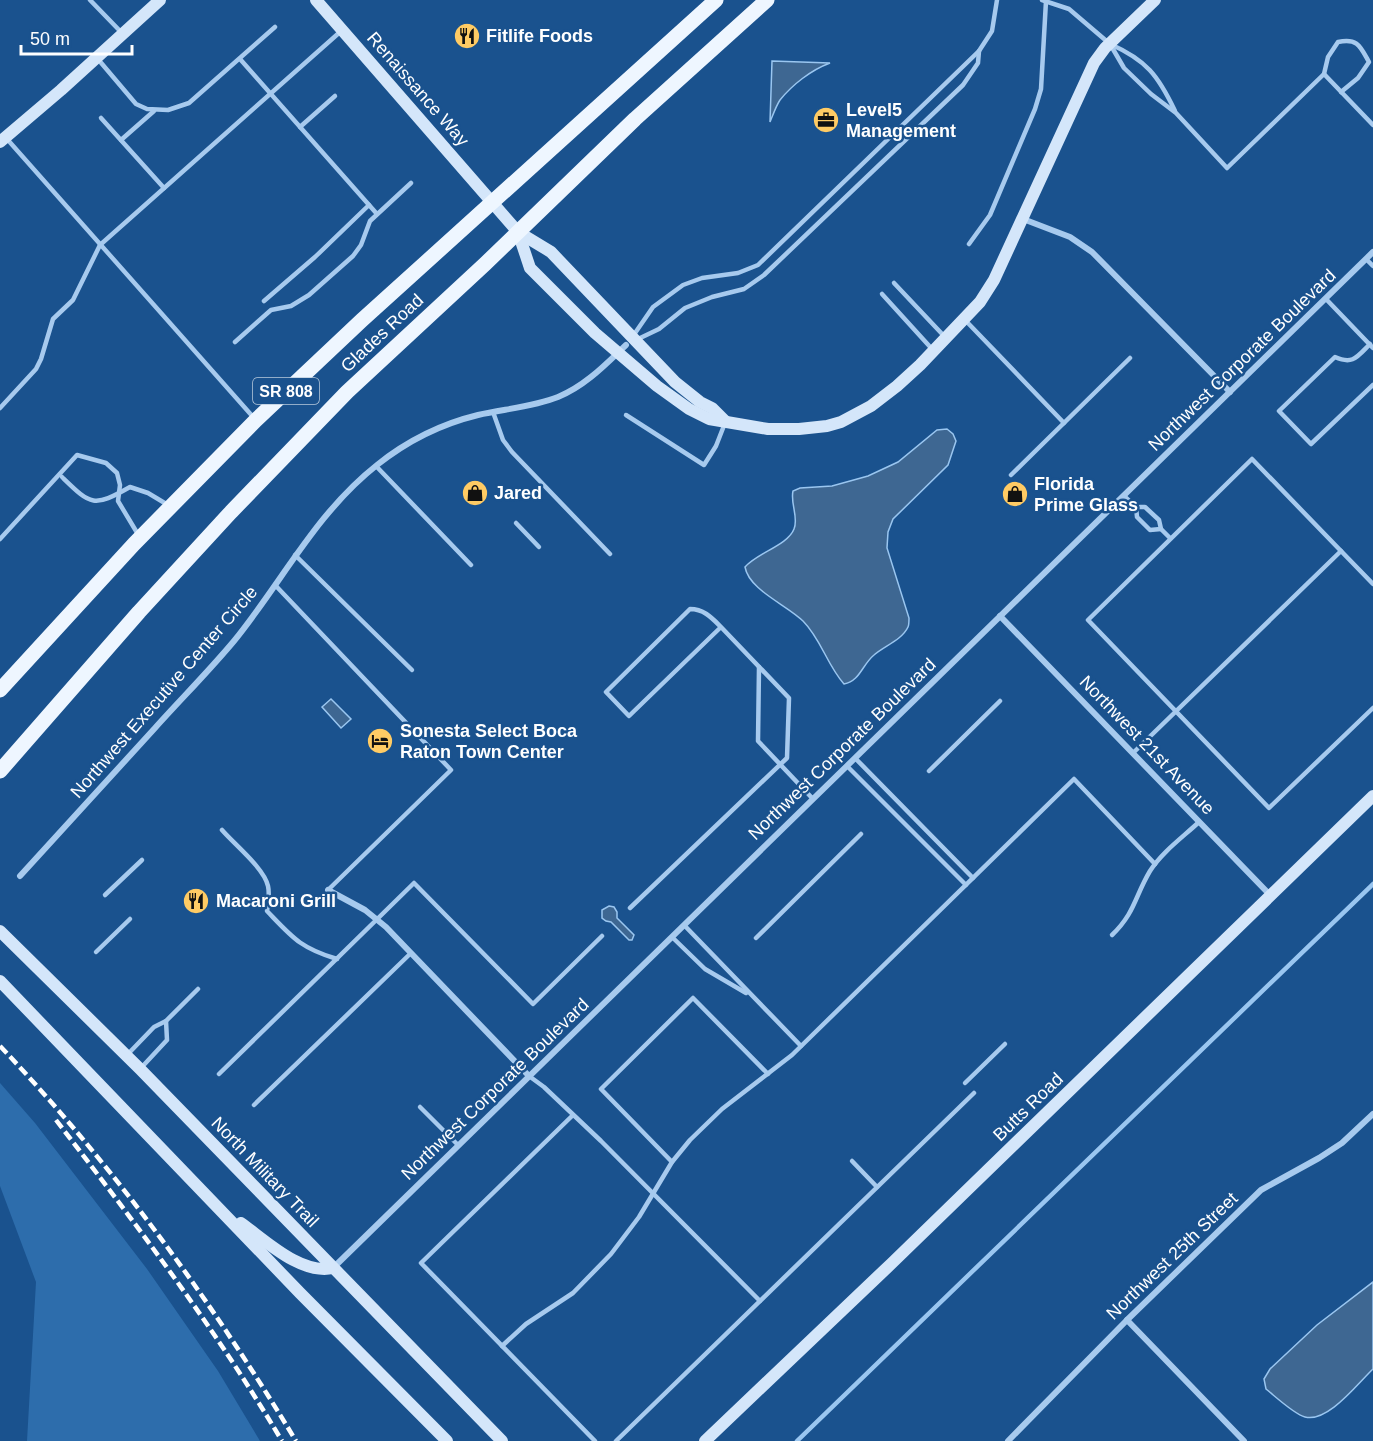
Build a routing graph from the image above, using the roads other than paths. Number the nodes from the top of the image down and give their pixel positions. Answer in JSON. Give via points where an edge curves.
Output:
{"nodes":[{"id":1,"x":90,"y":0,"type":"edge"},
{"id":2,"x":160,"y":0,"type":"edge"},
{"id":3,"x":316,"y":0,"type":"edge"},
{"id":4,"x":716,"y":0,"type":"edge"},
{"id":5,"x":767,"y":0,"type":"edge"},
{"id":6,"x":997,"y":0,"type":"edge"},
{"id":7,"x":1155,"y":0,"type":"edge"},
{"id":8,"x":1044,"y":1,"type":"edge"},
{"id":9,"x":1059,"y":2,"type":"edge"},
{"id":10,"x":275,"y":27,"type":"dead end"},
{"id":11,"x":342,"y":30,"type":"junction"},
{"id":12,"x":123,"y":34,"type":"junction"},
{"id":13,"x":1110,"y":44,"type":"junction"},
{"id":14,"x":978,"y":51,"type":"junction"},
{"id":15,"x":97,"y":58,"type":"junction"},
{"id":16,"x":240,"y":59,"type":"junction"},
{"id":17,"x":1323,"y":74,"type":"junction"},
{"id":18,"x":1341,"y":92,"type":"junction"},
{"id":19,"x":270,"y":94,"type":"junction"},
{"id":20,"x":335,"y":96,"type":"dead end"},
{"id":21,"x":154,"y":111,"type":"junction"},
{"id":22,"x":1176,"y":113,"type":"junction"},
{"id":23,"x":101,"y":118,"type":"dead end"},
{"id":24,"x":1373,"y":125,"type":"edge"},
{"id":25,"x":300,"y":127,"type":"junction"},
{"id":26,"x":3,"y":139,"type":"edge"},
{"id":27,"x":121,"y":140,"type":"junction"},
{"id":28,"x":411,"y":183,"type":"dead end"},
{"id":29,"x":164,"y":188,"type":"junction"},
{"id":30,"x":493,"y":202,"type":"junction"},
{"id":31,"x":369,"y":205,"type":"junction"},
{"id":32,"x":377,"y":214,"type":"junction"},
{"id":33,"x":1022,"y":219,"type":"junction"},
{"id":34,"x":518,"y":232,"type":"junction"},
{"id":35,"x":969,"y":244,"type":"dead end"},
{"id":36,"x":100,"y":245,"type":"junction"},
{"id":37,"x":1373,"y":252,"type":"edge"},
{"id":38,"x":1366,"y":259,"type":"junction"},
{"id":39,"x":1373,"y":266,"type":"edge"},
{"id":40,"x":894,"y":283,"type":"dead end"},
{"id":41,"x":882,"y":294,"type":"dead end"},
{"id":42,"x":1326,"y":299,"type":"junction"},
{"id":43,"x":264,"y":301,"type":"dead end"},
{"id":44,"x":964,"y":319,"type":"junction"},
{"id":45,"x":946,"y":338,"type":"junction"},
{"id":46,"x":235,"y":342,"type":"dead end"},
{"id":47,"x":628,"y":344,"type":"junction"},
{"id":48,"x":1371,"y":346,"type":"edge"},
{"id":49,"x":934,"y":351,"type":"junction"},
{"id":50,"x":1130,"y":358,"type":"dead end"},
{"id":51,"x":1373,"y":385,"type":"edge"},
{"id":52,"x":1230,"y":392,"type":"junction"},
{"id":53,"x":0,"y":408,"type":"edge"},
{"id":54,"x":493,"y":412,"type":"junction"},
{"id":55,"x":626,"y":414,"type":"dead end"},
{"id":56,"x":256,"y":420,"type":"junction"},
{"id":57,"x":725,"y":421,"type":"junction"},
{"id":58,"x":1064,"y":423,"type":"junction"},
{"id":59,"x":376,"y":466,"type":"junction"},
{"id":60,"x":1011,"y":475,"type":"dead end"},
{"id":61,"x":62,"y":477,"type":"dead end"},
{"id":62,"x":119,"y":493,"type":"junction"},
{"id":63,"x":1124,"y":495,"type":"junction"},
{"id":64,"x":170,"y":507,"type":"junction"},
{"id":65,"x":1136,"y":507,"type":"junction"},
{"id":66,"x":516,"y":523,"type":"dead end"},
{"id":67,"x":1161,"y":529,"type":"junction"},
{"id":68,"x":140,"y":538,"type":"junction"},
{"id":69,"x":1170,"y":538,"type":"junction"},
{"id":70,"x":0,"y":539,"type":"edge"},
{"id":71,"x":539,"y":547,"type":"dead end"},
{"id":72,"x":1341,"y":551,"type":"junction"},
{"id":73,"x":610,"y":554,"type":"dead end"},
{"id":74,"x":295,"y":555,"type":"junction"},
{"id":75,"x":471,"y":565,"type":"dead end"},
{"id":76,"x":1373,"y":584,"type":"edge"},
{"id":77,"x":276,"y":586,"type":"junction"},
{"id":78,"x":1000,"y":616,"type":"junction"},
{"id":79,"x":720,"y":627,"type":"junction"},
{"id":80,"x":759,"y":667,"type":"junction"},
{"id":81,"x":412,"y":670,"type":"dead end"},
{"id":82,"x":0,"y":690,"type":"edge"},
{"id":83,"x":1000,"y":701,"type":"dead end"},
{"id":84,"x":1373,"y":708,"type":"edge"},
{"id":85,"x":1177,"y":711,"type":"junction"},
{"id":86,"x":1133,"y":753,"type":"junction"},
{"id":87,"x":855,"y":758,"type":"junction"},
{"id":88,"x":780,"y":765,"type":"junction"},
{"id":89,"x":847,"y":766,"type":"junction"},
{"id":90,"x":0,"y":771,"type":"edge"},
{"id":91,"x":929,"y":771,"type":"dead end"},
{"id":92,"x":1373,"y":796,"type":"edge"},
{"id":93,"x":813,"y":799,"type":"junction"},
{"id":94,"x":1199,"y":822,"type":"junction"},
{"id":95,"x":222,"y":831,"type":"dead end"},
{"id":96,"x":861,"y":834,"type":"dead end"},
{"id":97,"x":142,"y":860,"type":"dead end"},
{"id":98,"x":1155,"y":864,"type":"junction"},
{"id":99,"x":20,"y":876,"type":"dead end"},
{"id":100,"x":973,"y":878,"type":"junction"},
{"id":101,"x":966,"y":885,"type":"junction"},
{"id":102,"x":328,"y":890,"type":"joint"},
{"id":103,"x":105,"y":895,"type":"dead end"},
{"id":104,"x":1271,"y":896,"type":"junction"},
{"id":105,"x":630,"y":908,"type":"dead end"},
{"id":106,"x":129,"y":919,"type":"dead end"},
{"id":107,"x":377,"y":919,"type":"junction"},
{"id":108,"x":684,"y":925,"type":"junction"},
{"id":109,"x":0,"y":931,"type":"edge"},
{"id":110,"x":1112,"y":935,"type":"dead end"},
{"id":111,"x":602,"y":936,"type":"dead end"},
{"id":112,"x":672,"y":937,"type":"junction"},
{"id":113,"x":756,"y":938,"type":"dead end"},
{"id":114,"x":96,"y":952,"type":"dead end"},
{"id":115,"x":411,"y":953,"type":"junction"},
{"id":116,"x":337,"y":959,"type":"junction"},
{"id":117,"x":0,"y":981,"type":"edge"},
{"id":118,"x":198,"y":989,"type":"dead end"},
{"id":119,"x":751,"y":996,"type":"junction"},
{"id":120,"x":166,"y":1021,"type":"junction"},
{"id":121,"x":1005,"y":1044,"type":"dead end"},
{"id":122,"x":801,"y":1046,"type":"junction"},
{"id":123,"x":126,"y":1056,"type":"junction"},
{"id":124,"x":140,"y":1069,"type":"junction"},
{"id":125,"x":219,"y":1074,"type":"dead end"},
{"id":126,"x":768,"y":1074,"type":"junction"},
{"id":127,"x":529,"y":1076,"type":"junction"},
{"id":128,"x":965,"y":1083,"type":"dead end"},
{"id":129,"x":974,"y":1093,"type":"dead end"},
{"id":130,"x":254,"y":1105,"type":"dead end"},
{"id":131,"x":420,"y":1107,"type":"dead end"},
{"id":132,"x":1373,"y":1114,"type":"edge"},
{"id":133,"x":573,"y":1115,"type":"junction"},
{"id":134,"x":458,"y":1145,"type":"junction"},
{"id":135,"x":852,"y":1161,"type":"dead end"},
{"id":136,"x":672,"y":1162,"type":"junction"},
{"id":137,"x":877,"y":1187,"type":"junction"},
{"id":138,"x":653,"y":1193,"type":"junction"},
{"id":139,"x":220,"y":1209,"type":"junction"},
{"id":140,"x":333,"y":1268,"type":"junction"},
{"id":141,"x":760,"y":1301,"type":"junction"},
{"id":142,"x":1127,"y":1320,"type":"junction"},
{"id":143,"x":502,"y":1346,"type":"junction"},
{"id":144,"x":447,"y":1441,"type":"edge"},
{"id":145,"x":502,"y":1441,"type":"edge"},
{"id":146,"x":595,"y":1441,"type":"edge"},
{"id":147,"x":616,"y":1441,"type":"edge"},
{"id":148,"x":705,"y":1441,"type":"edge"},
{"id":149,"x":1008,"y":1441,"type":"edge"},
{"id":150,"x":1244,"y":1441,"type":"edge"}],
"edges":[{"from":1,"to":12,"type":"lane"},
{"from":2,"to":12,"type":"street"},
{"from":3,"to":11,"type":"street","name":"Renaissance Way"},
{"from":4,"to":30,"type":"main road","name":"Glades Road","number":"SR 808"},
{"from":5,"to":34,"type":"main road","name":"Glades Road","number":"SR 808"},
{"from":6,"to":14,"type":"lane","via":[[992,31]]},
{"from":7,"to":13,"type":"street"},
{"from":8,"to":9,"type":"lane"},
{"from":8,"to":35,"type":"lane","via":[[1041,89],[1035,109],[990,215]]},
{"from":9,"to":13,"type":"lane"},
{"from":10,"to":16,"type":"lane"},
{"from":11,"to":19,"type":"lane"},
{"from":11,"to":30,"type":"street","name":"Renaissance Way"},
{"from":12,"to":15,"type":"street"},
{"from":13,"to":22,"type":"lane","via":[[1124,68]]},
{"from":13,"to":22,"type":"lane","via":[[1134,55],[1148,69],[1162,84]]},
{"from":13,"to":33,"type":"street","via":[[1099,54],[1084,81]]},
{"from":14,"to":47,"type":"lane","via":[[758,265],[682,285],[653,307]]},
{"from":14,"to":47,"type":"lane","via":[[978,63],[963,85],[764,275],[744,289],[685,308],[658,329]]},
{"from":15,"to":21,"type":"lane","via":[[136,104]]},
{"from":15,"to":26,"type":"street"},
{"from":16,"to":19,"type":"lane"},
{"from":16,"to":21,"type":"lane","via":[[189,103]]},
{"from":17,"to":18,"type":"lane"},
{"from":17,"to":18,"type":"lane","via":[[1338,42],[1350,40],[1360,45],[1369,62]]},
{"from":17,"to":22,"type":"lane","via":[[1227,168]]},
{"from":18,"to":24,"type":"lane"},
{"from":19,"to":25,"type":"lane"},
{"from":19,"to":29,"type":"lane"},
{"from":20,"to":25,"type":"lane"},
{"from":21,"to":27,"type":"lane"},
{"from":23,"to":27,"type":"lane"},
{"from":25,"to":31,"type":"lane"},
{"from":26,"to":36,"type":"lane"},
{"from":27,"to":29,"type":"lane"},
{"from":28,"to":32,"type":"lane"},
{"from":29,"to":36,"type":"lane"},
{"from":30,"to":34,"type":"street","name":"Renaissance Way"},
{"from":30,"to":56,"type":"main road","name":"Glades Road","number":"SR 808"},
{"from":31,"to":32,"type":"lane"},
{"from":31,"to":43,"type":"lane"},
{"from":32,"to":46,"type":"lane","via":[[370,220],[353,256],[309,295],[291,306],[272,310]]},
{"from":33,"to":44,"type":"street","via":[[990,288]]},
{"from":33,"to":52,"type":"street","via":[[1070,237],[1092,252]]},
{"from":34,"to":47,"type":"street","via":[[550,252]]},
{"from":34,"to":47,"type":"street","via":[[530,268]]},
{"from":34,"to":90,"type":"main road","name":"Glades Road","number":"SR 808","via":[[347,392],[262,479],[108,645]]},
{"from":36,"to":53,"type":"lane","via":[[73,300],[53,319],[36,369]]},
{"from":36,"to":56,"type":"lane"},
{"from":37,"to":38,"type":"street","name":"Northwest Corporate Boulevard"},
{"from":38,"to":39,"type":"lane"},
{"from":38,"to":42,"type":"street","name":"Northwest Corporate Boulevard"},
{"from":40,"to":45,"type":"lane"},
{"from":41,"to":49,"type":"lane"},
{"from":42,"to":48,"type":"lane"},
{"from":42,"to":52,"type":"street","name":"Northwest Corporate Boulevard"},
{"from":44,"to":45,"type":"street"},
{"from":44,"to":58,"type":"lane"},
{"from":45,"to":49,"type":"street"},
{"from":47,"to":54,"type":"street","name":"Northwest Executive Center Circle","via":[[587,380],[556,398]]},
{"from":47,"to":57,"type":"street"},
{"from":47,"to":57,"type":"street","via":[[657,386],[708,419]]},
{"from":48,"to":51,"type":"lane","via":[[1350,361],[1335,357],[1279,411],[1311,444]]},
{"from":49,"to":57,"type":"street","via":[[885,396],[841,422],[780,430]]},
{"from":50,"to":58,"type":"lane"},
{"from":52,"to":63,"type":"street","name":"Northwest Corporate Boulevard"},
{"from":54,"to":59,"type":"street","name":"Northwest Executive Center Circle","via":[[432,431]]},
{"from":54,"to":73,"type":"lane","via":[[512,452]]},
{"from":55,"to":57,"type":"lane","via":[[704,465]]},
{"from":56,"to":64,"type":"main road","name":"Glades Road","number":"SR 808"},
{"from":58,"to":60,"type":"lane"},
{"from":59,"to":74,"type":"street","name":"Northwest Executive Center Circle","via":[[333,507]]},
{"from":59,"to":75,"type":"lane"},
{"from":61,"to":62,"type":"lane","via":[[84,498],[102,502]]},
{"from":62,"to":64,"type":"lane","via":[[130,487]]},
{"from":62,"to":68,"type":"lane","via":[[118,501]]},
{"from":62,"to":70,"type":"lane","via":[[117,472],[106,463],[77,454]]},
{"from":63,"to":65,"type":"lane"},
{"from":63,"to":78,"type":"street","name":"Northwest Corporate Boulevard"},
{"from":64,"to":68,"type":"main road","name":"Glades Road","number":"SR 808"},
{"from":65,"to":67,"type":"lane","via":[[1145,507],[1159,520]]},
{"from":65,"to":67,"type":"lane","via":[[1137,517],[1150,530]]},
{"from":66,"to":71,"type":"lane"},
{"from":67,"to":69,"type":"lane"},
{"from":68,"to":82,"type":"main road","name":"Glades Road","number":"SR 808"},
{"from":69,"to":72,"type":"lane","via":[[1252,459]]},
{"from":69,"to":85,"type":"lane","via":[[1088,620]]},
{"from":72,"to":76,"type":"lane"},
{"from":72,"to":85,"type":"lane"},
{"from":74,"to":77,"type":"street","name":"Northwest Executive Center Circle"},
{"from":74,"to":81,"type":"lane"},
{"from":77,"to":99,"type":"street","name":"Northwest Executive Center Circle","via":[[217,660]]},
{"from":77,"to":102,"type":"lane","via":[[451,770]]},
{"from":78,"to":86,"type":"street","name":"Northwest 21st Avenue"},
{"from":78,"to":87,"type":"street","name":"Northwest Corporate Boulevard"},
{"from":79,"to":79,"type":"lane","via":[[710,616],[690,609],[606,692],[628,716]]},
{"from":79,"to":80,"type":"lane"},
{"from":80,"to":88,"type":"lane","via":[[758,741]]},
{"from":80,"to":88,"type":"lane","via":[[789,698],[788,758]]},
{"from":83,"to":91,"type":"lane"},
{"from":84,"to":85,"type":"lane","via":[[1269,808]]},
{"from":85,"to":86,"type":"lane"},
{"from":86,"to":94,"type":"street","name":"Northwest 21st Avenue"},
{"from":87,"to":89,"type":"street","name":"Northwest Corporate Boulevard"},
{"from":87,"to":100,"type":"lane"},
{"from":88,"to":93,"type":"lane"},
{"from":88,"to":105,"type":"lane"},
{"from":89,"to":93,"type":"street","name":"Northwest Corporate Boulevard"},
{"from":89,"to":101,"type":"lane"},
{"from":92,"to":104,"type":"street","name":"Butts Road"},
{"from":93,"to":108,"type":"street","name":"Northwest Corporate Boulevard"},
{"from":94,"to":98,"type":"lane"},
{"from":94,"to":104,"type":"street","name":"Northwest 21st Avenue"},
{"from":95,"to":116,"type":"lane","via":[[263,874],[268,884],[267,911],[297,942]]},
{"from":96,"to":113,"type":"lane"},
{"from":97,"to":103,"type":"lane"},
{"from":98,"to":100,"type":"lane","via":[[1074,779]]},
{"from":98,"to":110,"type":"lane","via":[[1130,914]]},
{"from":100,"to":101,"type":"lane"},
{"from":101,"to":122,"type":"lane"},
{"from":102,"to":107,"type":"street"},
{"from":104,"to":148,"type":"street","name":"Butts Road"},
{"from":106,"to":114,"type":"lane"},
{"from":107,"to":111,"type":"lane","via":[[414,883],[533,1004]]},
{"from":107,"to":115,"type":"street"},
{"from":107,"to":116,"type":"lane"},
{"from":108,"to":112,"type":"street","name":"Northwest Corporate Boulevard"},
{"from":108,"to":119,"type":"lane"},
{"from":109,"to":123,"type":"street","name":"North Military Trail"},
{"from":112,"to":119,"type":"lane","via":[[714,975]]},
{"from":112,"to":127,"type":"street","name":"Northwest Corporate Boulevard"},
{"from":115,"to":127,"type":"street"},
{"from":115,"to":130,"type":"lane"},
{"from":116,"to":125,"type":"lane"},
{"from":117,"to":139,"type":"street"},
{"from":118,"to":120,"type":"lane"},
{"from":119,"to":122,"type":"lane"},
{"from":120,"to":123,"type":"lane","via":[[154,1027]]},
{"from":120,"to":124,"type":"lane","via":[[167,1040]]},
{"from":121,"to":128,"type":"lane"},
{"from":122,"to":126,"type":"lane"},
{"from":123,"to":124,"type":"street","name":"North Military Trail"},
{"from":124,"to":140,"type":"street","name":"North Military Trail"},
{"from":126,"to":136,"type":"lane","via":[[710,1120]]},
{"from":126,"to":136,"type":"lane","via":[[693,998],[601,1089]]},
{"from":127,"to":133,"type":"lane"},
{"from":127,"to":134,"type":"street","name":"Northwest Corporate Boulevard"},
{"from":129,"to":137,"type":"lane"},
{"from":131,"to":134,"type":"lane"},
{"from":132,"to":142,"type":"street","name":"Northwest 25th Street","via":[[1342,1143],[1261,1190]]},
{"from":133,"to":138,"type":"lane"},
{"from":133,"to":143,"type":"lane","via":[[421,1263]]},
{"from":134,"to":140,"type":"street","name":"Northwest Corporate Boulevard"},
{"from":135,"to":137,"type":"lane"},
{"from":136,"to":138,"type":"lane"},
{"from":137,"to":141,"type":"lane"},
{"from":138,"to":141,"type":"lane"},
{"from":138,"to":143,"type":"lane","via":[[620,1244],[592,1275]]},
{"from":139,"to":140,"type":"street","via":[[308,1268]]},
{"from":139,"to":144,"type":"street"},
{"from":140,"to":145,"type":"street","name":"North Military Trail"},
{"from":141,"to":147,"type":"lane"},
{"from":142,"to":149,"type":"street","name":"Northwest 25th Street"},
{"from":142,"to":150,"type":"street"},
{"from":143,"to":146,"type":"lane"}]}
